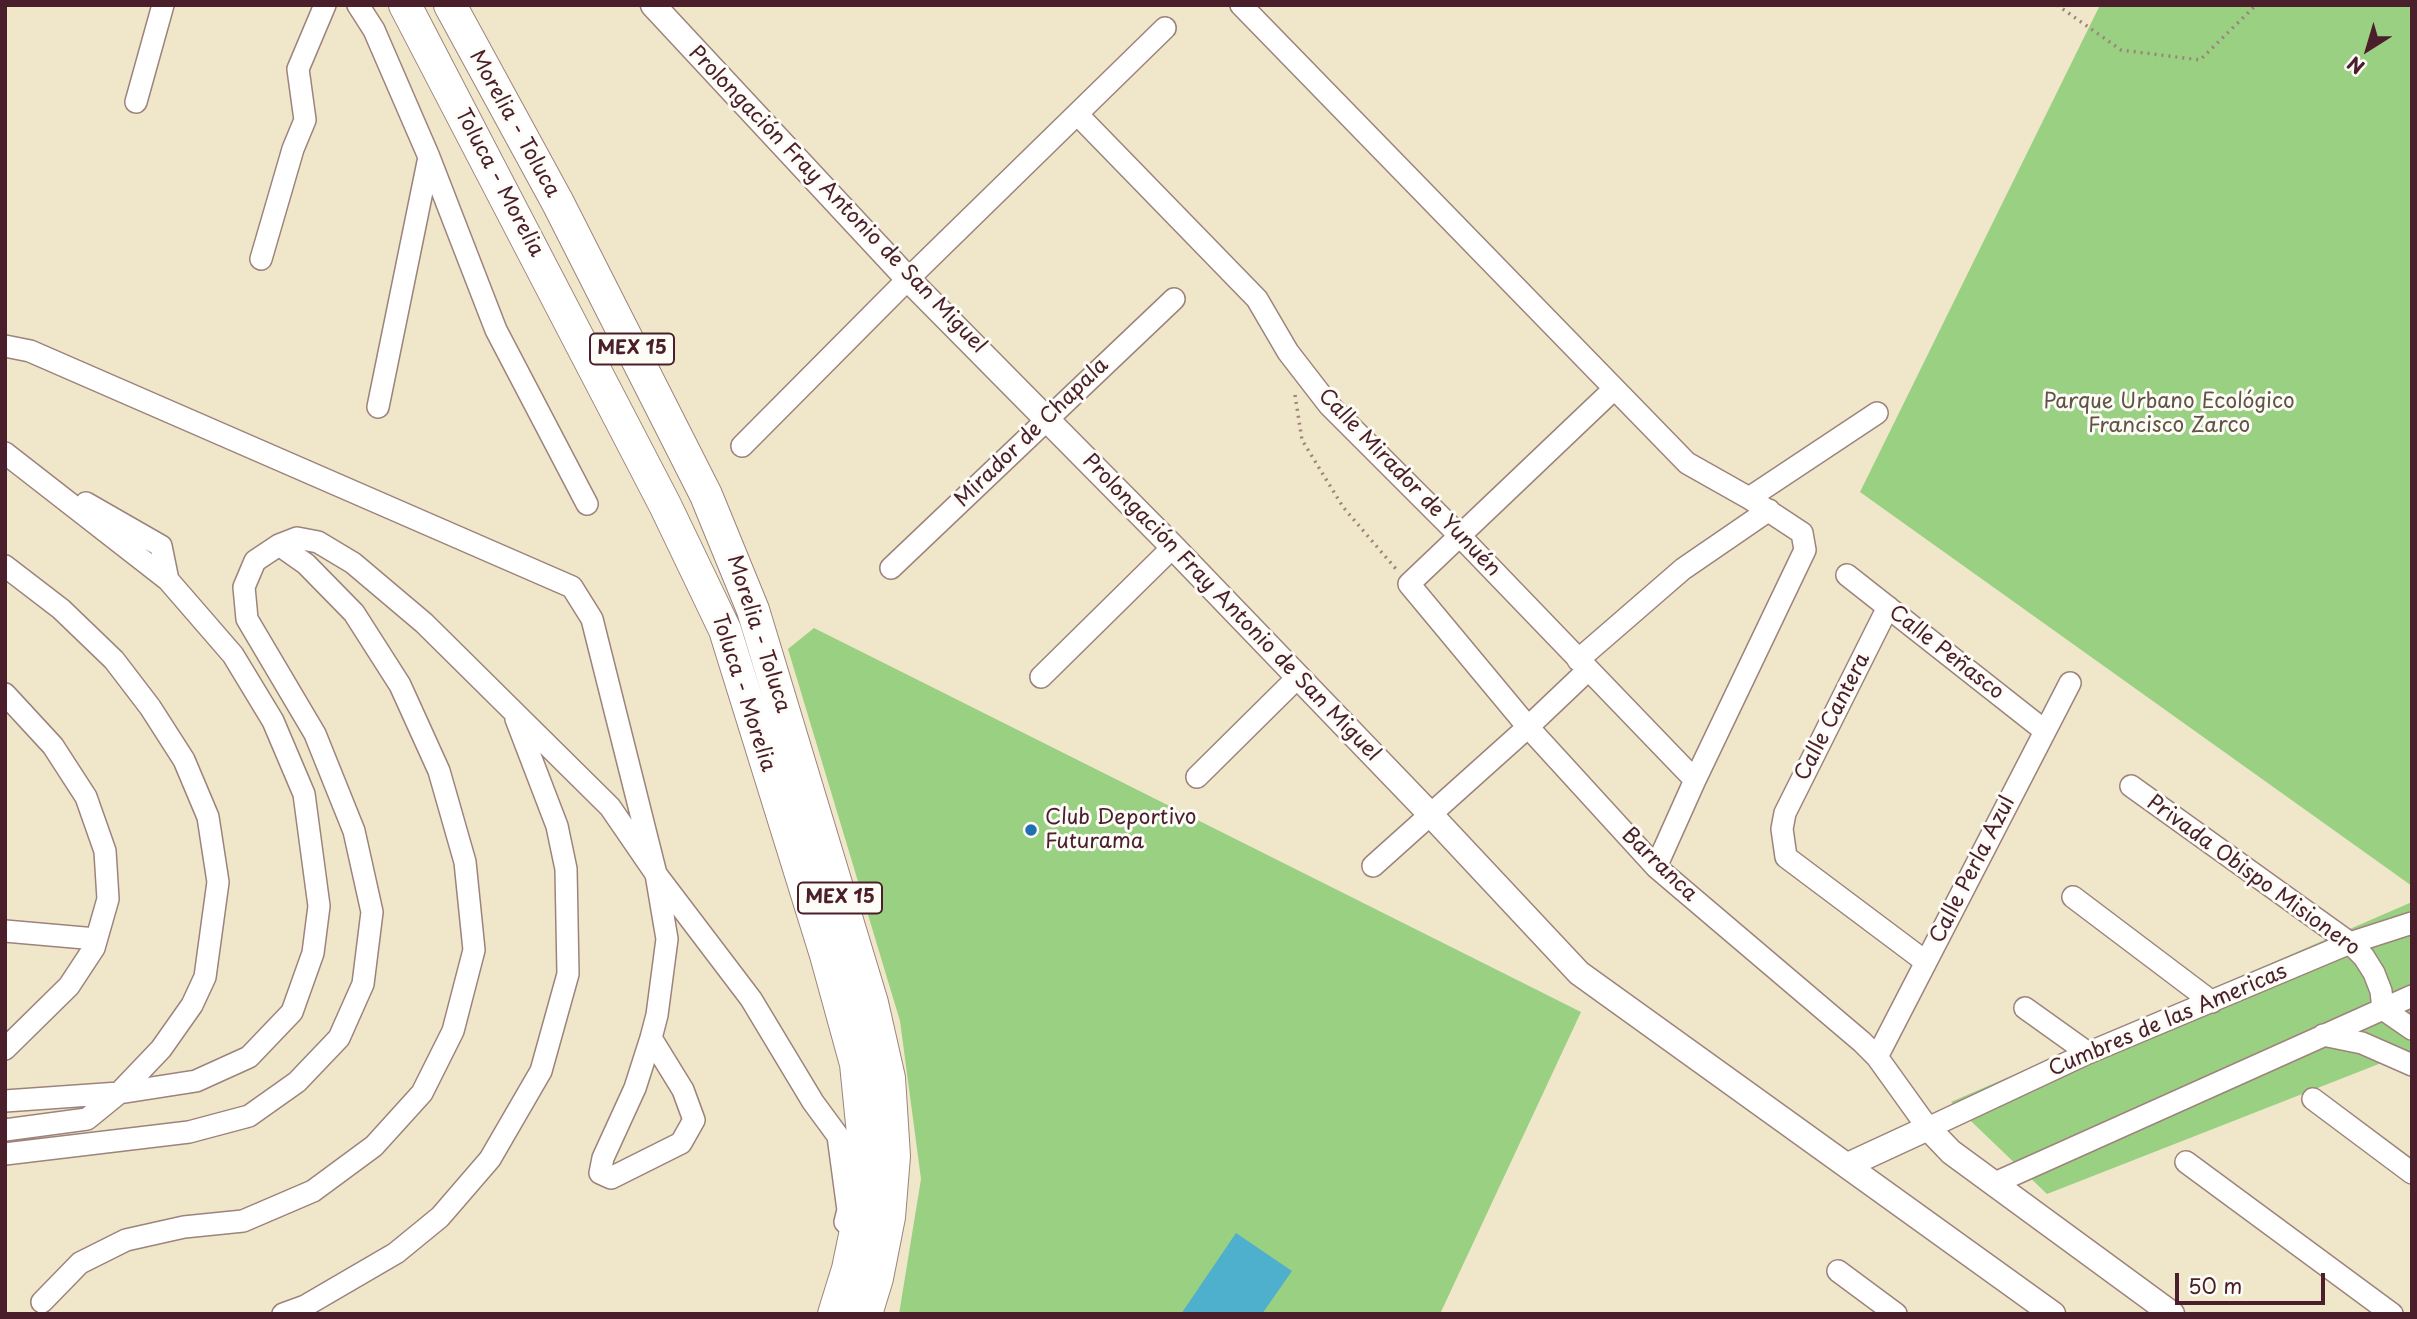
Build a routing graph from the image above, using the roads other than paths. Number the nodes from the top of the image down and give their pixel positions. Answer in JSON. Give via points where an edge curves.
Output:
{"nodes":[{"id":1,"x":163,"y":5,"type":"edge"},
{"id":2,"x":324,"y":5,"type":"edge"},
{"id":3,"x":358,"y":5,"type":"edge"},
{"id":4,"x":407,"y":5,"type":"edge"},
{"id":5,"x":450,"y":5,"type":"edge"},
{"id":6,"x":653,"y":5,"type":"edge"},
{"id":7,"x":1241,"y":5,"type":"edge"},
{"id":8,"x":1165,"y":28,"type":"dead end"},
{"id":9,"x":136,"y":102,"type":"dead end"},
{"id":10,"x":1078,"y":115,"type":"junction"},
{"id":11,"x":429,"y":157,"type":"junction"},
{"id":12,"x":558,"y":203,"type":"junction"},
{"id":13,"x":531,"y":243,"type":"junction"},
{"id":14,"x":261,"y":259,"type":"dead end"},
{"id":15,"x":908,"y":279,"type":"junction"},
{"id":16,"x":1174,"y":299,"type":"dead end"},
{"id":17,"x":5,"y":346,"type":"edge"},
{"id":18,"x":1614,"y":389,"type":"junction"},
{"id":19,"x":378,"y":407,"type":"dead end"},
{"id":20,"x":1877,"y":413,"type":"dead end"},
{"id":21,"x":1047,"y":418,"type":"junction"},
{"id":22,"x":742,"y":446,"type":"dead end"},
{"id":23,"x":5,"y":453,"type":"edge"},
{"id":24,"x":706,"y":495,"type":"junction"},
{"id":25,"x":1749,"y":498,"type":"junction"},
{"id":26,"x":587,"y":504,"type":"dead end"},
{"id":27,"x":1769,"y":510,"type":"junction"},
{"id":28,"x":1460,"y":536,"type":"junction"},
{"id":29,"x":279,"y":545,"type":"junction"},
{"id":30,"x":1173,"y":547,"type":"junction"},
{"id":31,"x":5,"y":566,"type":"edge"},
{"id":32,"x":891,"y":568,"type":"dead end"},
{"id":33,"x":1847,"y":575,"type":"dead end"},
{"id":34,"x":377,"y":583,"type":"junction"},
{"id":35,"x":1888,"y":607,"type":"junction"},
{"id":36,"x":354,"y":613,"type":"junction"},
{"id":37,"x":1583,"y":665,"type":"junction"},
{"id":38,"x":1041,"y":677,"type":"dead end"},
{"id":39,"x":1298,"y":677,"type":"junction"},
{"id":40,"x":2070,"y":683,"type":"dead end"},
{"id":41,"x":5,"y":694,"type":"edge"},
{"id":42,"x":512,"y":711,"type":"junction"},
{"id":43,"x":1528,"y":727,"type":"junction"},
{"id":44,"x":2045,"y":731,"type":"junction"},
{"id":45,"x":567,"y":762,"type":"junction"},
{"id":46,"x":1197,"y":777,"type":"dead end"},
{"id":47,"x":1695,"y":780,"type":"junction"},
{"id":48,"x":542,"y":786,"type":"junction"},
{"id":49,"x":2131,"y":786,"type":"dead end"},
{"id":50,"x":1431,"y":815,"type":"junction"},
{"id":51,"x":1373,"y":866,"type":"dead end"},
{"id":52,"x":1656,"y":867,"type":"junction"},
{"id":53,"x":656,"y":874,"type":"junction"},
{"id":54,"x":2073,"y":897,"type":"dead end"},
{"id":55,"x":2412,"y":923,"type":"edge"},
{"id":56,"x":5,"y":931,"type":"edge"},
{"id":57,"x":96,"y":939,"type":"junction"},
{"id":58,"x":2350,"y":943,"type":"junction"},
{"id":59,"x":1926,"y":962,"type":"junction"},
{"id":60,"x":2412,"y":996,"type":"edge"},
{"id":61,"x":2212,"y":1002,"type":"junction"},
{"id":62,"x":2025,"y":1008,"type":"dead end"},
{"id":63,"x":2383,"y":1009,"type":"junction"},
{"id":64,"x":2412,"y":1029,"type":"edge"},
{"id":65,"x":2323,"y":1035,"type":"junction"},
{"id":66,"x":651,"y":1038,"type":"junction"},
{"id":67,"x":5,"y":1049,"type":"edge"},
{"id":68,"x":2088,"y":1053,"type":"junction"},
{"id":69,"x":1877,"y":1057,"type":"junction"},
{"id":70,"x":2412,"y":1065,"type":"edge"},
{"id":71,"x":119,"y":1093,"type":"junction"},
{"id":72,"x":2313,"y":1099,"type":"dead end"},
{"id":73,"x":5,"y":1101,"type":"edge"},
{"id":74,"x":1928,"y":1128,"type":"junction"},
{"id":75,"x":5,"y":1130,"type":"edge"},
{"id":76,"x":5,"y":1154,"type":"edge"},
{"id":77,"x":2186,"y":1162,"type":"dead end"},
{"id":78,"x":1848,"y":1165,"type":"junction"},
{"id":79,"x":2412,"y":1173,"type":"edge"},
{"id":80,"x":1995,"y":1183,"type":"junction"},
{"id":81,"x":1838,"y":1271,"type":"dead end"},
{"id":82,"x":42,"y":1302,"type":"dead end"},
{"id":83,"x":282,"y":1314,"type":"edge"},
{"id":84,"x":828,"y":1314,"type":"edge"},
{"id":85,"x":834,"y":1314,"type":"edge"},
{"id":86,"x":866,"y":1314,"type":"edge"},
{"id":87,"x":1896,"y":1314,"type":"edge"},
{"id":88,"x":2053,"y":1314,"type":"edge"},
{"id":89,"x":2172,"y":1314,"type":"edge"},
{"id":90,"x":2392,"y":1314,"type":"edge"}],
"edges":[{"from":1,"to":9,"type":"street"},
{"from":2,"to":14,"type":"street","via":[[298,69],[305,120]]},
{"from":3,"to":11,"type":"street","via":[[374,30]]},
{"from":4,"to":12,"type":"main road","via":[[467,89],[527,204]]},
{"from":4,"to":13,"type":"main road","name":"Toluca - Morelia","number":"MEX 15"},
{"from":5,"to":12,"type":"main road","name":"Morelia - Toluca","number":"MEX 15"},
{"from":6,"to":15,"type":"street","name":"Prolongación Fray Antonio de San Miguel"},
{"from":7,"to":18,"type":"street"},
{"from":8,"to":10,"type":"street"},
{"from":10,"to":15,"type":"street"},
{"from":10,"to":28,"type":"street","name":"Calle Mirador de Yunuén","via":[[1257,299],[1288,352],[1329,405]]},
{"from":11,"to":19,"type":"street"},
{"from":11,"to":26,"type":"street","via":[[496,331]]},
{"from":12,"to":24,"type":"main road","name":"Morelia - Toluca","number":"MEX 15"},
{"from":13,"to":24,"type":"main road","via":[[555,230],[561,233],[643,401]]},
{"from":13,"to":85,"type":"main road","name":"Toluca - Morelia","number":"MEX 15","via":[[725,630],[839,1000],[856,1064],[865,1154],[860,1211]]},
{"from":15,"to":21,"type":"street","name":"Prolongación Fray Antonio de San Miguel"},
{"from":15,"to":22,"type":"street"},
{"from":16,"to":21,"type":"street","name":"Mirador de Chapala"},
{"from":17,"to":53,"type":"street","via":[[30,351],[572,587],[592,619]]},
{"from":18,"to":25,"type":"street","via":[[1687,463]]},
{"from":18,"to":28,"type":"street"},
{"from":20,"to":25,"type":"street"},
{"from":21,"to":30,"type":"street","name":"Prolongación Fray Antonio de San Miguel"},
{"from":21,"to":32,"type":"street","name":"Mirador de Chapala"},
{"from":23,"to":71,"type":"street","via":[[70,505],[84,502],[161,546],[168,580],[233,655],[273,721],[304,794],[319,906],[313,953],[292,1012],[248,1057],[196,1081]]},
{"from":24,"to":86,"type":"main road","name":"Morelia - Toluca","number":"MEX 15","via":[[753,610],[873,1003],[889,1077],[894,1156],[889,1217]]},
{"from":25,"to":27,"type":"street"},
{"from":27,"to":37,"type":"street","via":[[1683,569]]},
{"from":27,"to":47,"type":"street","via":[[1802,533],[1805,550]]},
{"from":28,"to":37,"type":"street","name":"Calle Mirador de Yunuén"},
{"from":28,"to":43,"type":"street","name":"Barranca","via":[[1409,583]]},
{"from":29,"to":34,"type":"street","via":[[297,538],[318,542]]},
{"from":29,"to":36,"type":"street","via":[[306,564]]},
{"from":29,"to":76,"type":"street","via":[[255,561],[244,587],[247,618],[315,734],[354,831],[372,912],[363,984],[339,1038],[297,1082],[249,1115],[188,1132]]},
{"from":30,"to":38,"type":"street"},
{"from":30,"to":39,"type":"street","name":"Prolongación Fray Antonio de San Miguel"},
{"from":31,"to":71,"type":"street","via":[[61,609],[114,660],[184,760],[208,817],[218,882],[205,977],[192,1005],[160,1049]]},
{"from":33,"to":35,"type":"street","name":"Calle Peñasco"},
{"from":34,"to":36,"type":"street"},
{"from":34,"to":42,"type":"street"},
{"from":35,"to":44,"type":"street","name":"Calle Peñasco"},
{"from":35,"to":59,"type":"street","name":"Calle Cantera","via":[[1785,813],[1782,829],[1786,857]]},
{"from":36,"to":82,"type":"street","via":[[400,685],[439,771],[465,862],[474,950],[453,1031],[422,1093],[374,1146],[313,1191],[243,1222],[184,1227],[126,1240],[80,1263]]},
{"from":37,"to":43,"type":"street"},
{"from":37,"to":47,"type":"street","name":"Calle Mirador de Yunuén"},
{"from":39,"to":46,"type":"street"},
{"from":39,"to":50,"type":"street","name":"Prolongación Fray Antonio de San Miguel"},
{"from":40,"to":44,"type":"street","name":"Calle Perla Azul"},
{"from":41,"to":57,"type":"street","via":[[53,746],[86,797],[106,863],[108,899]]},
{"from":42,"to":45,"type":"street"},
{"from":42,"to":48,"type":"street"},
{"from":43,"to":50,"type":"street"},
{"from":43,"to":52,"type":"street","name":"Barranca"},
{"from":44,"to":59,"type":"street","name":"Calle Perla Azul"},
{"from":45,"to":48,"type":"street"},
{"from":45,"to":53,"type":"street","via":[[610,807]]},
{"from":47,"to":52,"type":"street"},
{"from":48,"to":83,"type":"street","via":[[566,869],[568,974],[541,1071],[490,1159],[440,1217],[396,1254],[305,1306]]},
{"from":49,"to":58,"type":"street","name":"Privada Obispo Misionero"},
{"from":50,"to":51,"type":"street"},
{"from":50,"to":78,"type":"street","name":"Prolongación Fray Antonio de San Miguel","via":[[1578,974]]},
{"from":52,"to":69,"type":"street","name":"Barranca"},
{"from":53,"to":66,"type":"street","via":[[667,939]]},
{"from":53,"to":84,"type":"street","via":[[751,999],[838,1136],[848,1210]]},
{"from":54,"to":61,"type":"street"},
{"from":55,"to":58,"type":"street","name":"Cumbres de las Americas"},
{"from":56,"to":57,"type":"street"},
{"from":57,"to":67,"type":"street","via":[[69,986]]},
{"from":58,"to":61,"type":"street","name":"Cumbres de las Americas"},
{"from":58,"to":63,"type":"street","name":"Privada Obispo Misionero","via":[[2374,973]]},
{"from":59,"to":69,"type":"street","name":"Calle Perla Azul"},
{"from":60,"to":63,"type":"street"},
{"from":61,"to":68,"type":"street","name":"Cumbres de las Americas"},
{"from":62,"to":68,"type":"street"},
{"from":63,"to":64,"type":"street"},
{"from":63,"to":65,"type":"street"},
{"from":65,"to":70,"type":"street","via":[[2362,1043]]},
{"from":65,"to":80,"type":"street"},
{"from":66,"to":66,"type":"street","via":[[635,1088],[603,1158],[600,1173],[611,1178],[681,1143],[694,1120]]},
{"from":68,"to":74,"type":"street","name":"Cumbres de las Americas"},
{"from":69,"to":74,"type":"street","name":"Barranca"},
{"from":71,"to":73,"type":"street"},
{"from":71,"to":75,"type":"street","via":[[87,1119]]},
{"from":72,"to":79,"type":"street"},
{"from":74,"to":78,"type":"street"},
{"from":74,"to":80,"type":"street","via":[[1951,1152]]},
{"from":77,"to":90,"type":"street"},
{"from":78,"to":88,"type":"street","name":"Prolongación Fray Antonio de San Miguel"},
{"from":80,"to":89,"type":"street"},
{"from":81,"to":87,"type":"street"}]}
